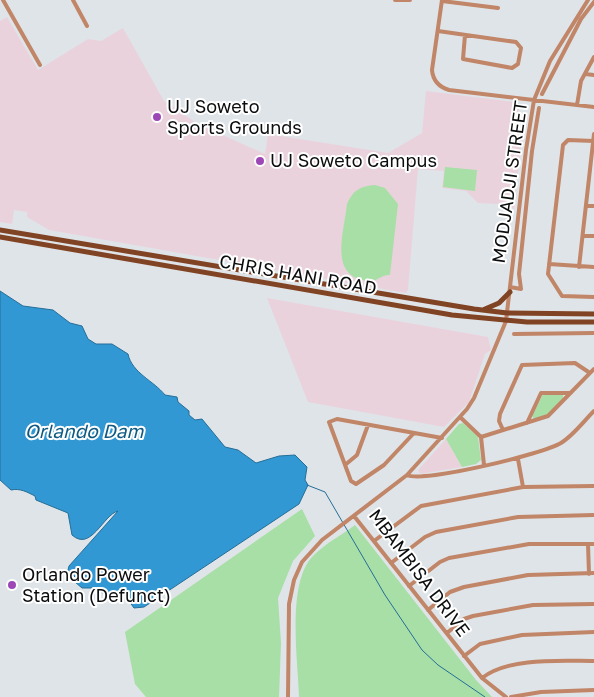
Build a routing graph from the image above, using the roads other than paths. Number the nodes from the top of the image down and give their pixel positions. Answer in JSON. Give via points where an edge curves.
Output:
{"nodes":[{"id":1,"x":3,"y":0,"type":"edge"},
{"id":2,"x":73,"y":0,"type":"edge"},
{"id":3,"x":395,"y":0,"type":"edge"},
{"id":4,"x":410,"y":0,"type":"edge"},
{"id":5,"x":442,"y":0,"type":"edge"},
{"id":6,"x":588,"y":0,"type":"edge"},
{"id":7,"x":470,"y":2,"type":"edge"},
{"id":8,"x":594,"y":2,"type":"edge"},
{"id":9,"x":498,"y":8,"type":"dead end"},
{"id":10,"x":88,"y":26,"type":"dead end"},
{"id":11,"x":438,"y":31,"type":"junction"},
{"id":12,"x":466,"y":35,"type":"junction"},
{"id":13,"x":594,"y":57,"type":"edge"},
{"id":14,"x":40,"y":65,"type":"dead end"},
{"id":15,"x":546,"y":68,"type":"junction"},
{"id":16,"x":552,"y":72,"type":"junction"},
{"id":17,"x":585,"y":74,"type":"junction"},
{"id":18,"x":594,"y":75,"type":"edge"},
{"id":19,"x":542,"y":94,"type":"dead end"},
{"id":20,"x":534,"y":100,"type":"junction"},
{"id":21,"x":577,"y":105,"type":"junction"},
{"id":22,"x":594,"y":106,"type":"edge"},
{"id":23,"x":539,"y":108,"type":"dead end"},
{"id":24,"x":594,"y":134,"type":"edge"},
{"id":25,"x":594,"y":141,"type":"edge"},
{"id":26,"x":526,"y":150,"type":"junction"},
{"id":27,"x":532,"y":151,"type":"junction"},
{"id":28,"x":592,"y":177,"type":"edge"},
{"id":29,"x":586,"y":206,"type":"junction"},
{"id":30,"x":594,"y":206,"type":"edge"},
{"id":31,"x":0,"y":230,"type":"edge"},
{"id":32,"x":583,"y":236,"type":"junction"},
{"id":33,"x":594,"y":236,"type":"edge"},
{"id":34,"x":0,"y":237,"type":"edge"},
{"id":35,"x":73,"y":242,"type":"junction"},
{"id":36,"x":72,"y":251,"type":"junction"},
{"id":37,"x":549,"y":264,"type":"junction"},
{"id":38,"x":579,"y":267,"type":"junction"},
{"id":39,"x":594,"y":267,"type":"edge"},
{"id":40,"x":510,"y":289,"type":"junction"},
{"id":41,"x":594,"y":297,"type":"edge"},
{"id":42,"x":480,"y":310,"type":"junction"},
{"id":43,"x":507,"y":313,"type":"junction"},
{"id":44,"x":594,"y":314,"type":"edge"},
{"id":45,"x":506,"y":321,"type":"junction"},
{"id":46,"x":594,"y":322,"type":"edge"},
{"id":47,"x":514,"y":334,"type":"dead end"},
{"id":48,"x":594,"y":334,"type":"edge"},
{"id":49,"x":594,"y":369,"type":"edge"},
{"id":50,"x":590,"y":372,"type":"junction"},
{"id":51,"x":571,"y":392,"type":"junction"},
{"id":52,"x":594,"y":411,"type":"edge"},
{"id":53,"x":460,"y":417,"type":"junction"},
{"id":54,"x":527,"y":423,"type":"junction"},
{"id":55,"x":368,"y":425,"type":"junction"},
{"id":56,"x":503,"y":430,"type":"junction"},
{"id":57,"x":414,"y":433,"type":"junction"},
{"id":58,"x":480,"y":437,"type":"junction"},
{"id":59,"x":442,"y":438,"type":"junction"},
{"id":60,"x":361,"y":446,"type":"junction"},
{"id":61,"x":367,"y":448,"type":"dead end"},
{"id":62,"x":518,"y":459,"type":"junction"},
{"id":63,"x":345,"y":465,"type":"junction"},
{"id":64,"x":484,"y":465,"type":"junction"},
{"id":65,"x":407,"y":476,"type":"junction"},
{"id":66,"x":594,"y":486,"type":"edge"},
{"id":67,"x":523,"y":487,"type":"junction"},
{"id":68,"x":594,"y":515,"type":"edge"},
{"id":69,"x":354,"y":516,"type":"junction"},
{"id":70,"x":374,"y":541,"type":"junction"},
{"id":71,"x":588,"y":544,"type":"junction"},
{"id":72,"x":594,"y":544,"type":"edge"},
{"id":73,"x":391,"y":563,"type":"junction"},
{"id":74,"x":588,"y":574,"type":"junction"},
{"id":75,"x":594,"y":574,"type":"edge"},
{"id":76,"x":409,"y":586,"type":"junction"},
{"id":77,"x":594,"y":604,"type":"edge"},
{"id":78,"x":428,"y":610,"type":"junction"},
{"id":79,"x":594,"y":632,"type":"edge"},
{"id":80,"x":447,"y":634,"type":"junction"},
{"id":81,"x":464,"y":656,"type":"junction"},
{"id":82,"x":594,"y":660,"type":"edge"},
{"id":83,"x":482,"y":678,"type":"junction"},
{"id":84,"x":594,"y":690,"type":"edge"},
{"id":85,"x":288,"y":697,"type":"edge"},
{"id":86,"x":506,"y":697,"type":"edge"},
{"id":87,"x":512,"y":697,"type":"edge"}],
"edges":[{"from":1,"to":14,"type":"street"},
{"from":2,"to":10,"type":"street"},
{"from":3,"to":4,"type":"street"},
{"from":5,"to":7,"type":"street"},
{"from":5,"to":11,"type":"street"},
{"from":6,"to":15,"type":"street","name":"MODJADJI STREET"},
{"from":7,"to":9,"type":"street"},
{"from":8,"to":16,"type":"street","via":[[581,18]]},
{"from":11,"to":12,"type":"street"},
{"from":11,"to":20,"type":"street","via":[[432,70],[433,78],[440,86],[449,90]]},
{"from":12,"to":12,"type":"street","via":[[518,43],[521,48],[518,64],[512,68],[465,60],[462,57]]},
{"from":13,"to":17,"type":"street"},
{"from":15,"to":16,"type":"street"},
{"from":15,"to":20,"type":"street","name":"MODJADJI STREET"},
{"from":16,"to":19,"type":"street"},
{"from":17,"to":18,"type":"street"},
{"from":17,"to":21,"type":"street"},
{"from":20,"to":21,"type":"street"},
{"from":20,"to":26,"type":"street","name":"MODJADJI STREET"},
{"from":21,"to":22,"type":"street"},
{"from":23,"to":27,"type":"street"},
{"from":24,"to":25,"type":"street"},
{"from":25,"to":28,"type":"street"},
{"from":25,"to":37,"type":"street","via":[[571,140],[562,147]]},
{"from":26,"to":27,"type":"street"},
{"from":26,"to":40,"type":"street","name":"MODJADJI STREET"},
{"from":27,"to":40,"type":"street","via":[[519,274],[522,289]]},
{"from":28,"to":29,"type":"street"},
{"from":29,"to":30,"type":"street"},
{"from":29,"to":32,"type":"street"},
{"from":31,"to":35,"type":"main road","name":"CHRIS HANI ROAD"},
{"from":32,"to":33,"type":"street"},
{"from":32,"to":38,"type":"street"},
{"from":34,"to":36,"type":"main road","name":"CHRIS HANI ROAD"},
{"from":35,"to":36,"type":"main road"},
{"from":35,"to":42,"type":"main road","name":"CHRIS HANI ROAD"},
{"from":36,"to":45,"type":"main road","name":"CHRIS HANI ROAD","via":[[452,315]]},
{"from":37,"to":38,"type":"street"},
{"from":37,"to":41,"type":"street","via":[[548,277],[560,295],[568,298]]},
{"from":38,"to":39,"type":"street"},
{"from":40,"to":42,"type":"main road","via":[[495,306]]},
{"from":40,"to":43,"type":"street","name":"MODJADJI STREET"},
{"from":42,"to":43,"type":"main road","name":"CHRIS HANI ROAD"},
{"from":43,"to":44,"type":"main road","name":"CHRIS HANI ROAD"},
{"from":43,"to":45,"type":"street","name":"MODJADJI STREET"},
{"from":45,"to":46,"type":"main road","name":"CHRIS HANI ROAD"},
{"from":45,"to":53,"type":"street","name":"MBAMBISA DRIVE","via":[[474,398]]},
{"from":47,"to":48,"type":"street"},
{"from":49,"to":50,"type":"street"},
{"from":50,"to":51,"type":"street"},
{"from":50,"to":56,"type":"street","via":[[575,363],[522,365],[500,414]]},
{"from":51,"to":54,"type":"street","via":[[548,416]]},
{"from":51,"to":54,"type":"street","via":[[541,394]]},
{"from":52,"to":62,"type":"street","via":[[563,441]]},
{"from":53,"to":58,"type":"street"},
{"from":53,"to":59,"type":"street","name":"MBAMBISA DRIVE"},
{"from":54,"to":56,"type":"street"},
{"from":55,"to":57,"type":"street"},
{"from":55,"to":60,"type":"street"},
{"from":55,"to":63,"type":"street","via":[[329,420]]},
{"from":56,"to":58,"type":"street"},
{"from":57,"to":59,"type":"street"},
{"from":57,"to":63,"type":"street","via":[[384,465],[358,484],[351,481]]},
{"from":58,"to":64,"type":"street"},
{"from":59,"to":65,"type":"street","name":"MBAMBISA DRIVE"},
{"from":60,"to":61,"type":"street"},
{"from":60,"to":63,"type":"street","via":[[355,459]]},
{"from":62,"to":64,"type":"street"},
{"from":62,"to":67,"type":"street"},
{"from":64,"to":65,"type":"street","via":[[416,478]]},
{"from":65,"to":69,"type":"street","name":"MBAMBISA DRIVE"},
{"from":66,"to":67,"type":"street"},
{"from":67,"to":70,"type":"street","via":[[421,506]]},
{"from":68,"to":73,"type":"street","via":[[518,517],[436,532]]},
{"from":69,"to":70,"type":"street","name":"MBAMBISA DRIVE"},
{"from":69,"to":85,"type":"street","via":[[322,540],[305,557],[298,570],[289,604]]},
{"from":70,"to":73,"type":"street","name":"MBAMBISA DRIVE"},
{"from":71,"to":72,"type":"street"},
{"from":71,"to":74,"type":"street"},
{"from":71,"to":76,"type":"street","via":[[529,544],[449,558]]},
{"from":73,"to":76,"type":"street","name":"MBAMBISA DRIVE"},
{"from":74,"to":75,"type":"street"},
{"from":74,"to":78,"type":"street","via":[[528,575],[464,587],[450,592]]},
{"from":76,"to":78,"type":"street","name":"MBAMBISA DRIVE"},
{"from":77,"to":80,"type":"street","via":[[533,605],[473,616],[464,619]]},
{"from":78,"to":80,"type":"street","name":"MBAMBISA DRIVE"},
{"from":79,"to":81,"type":"street","via":[[522,635],[480,644]]},
{"from":80,"to":81,"type":"street","name":"MBAMBISA DRIVE"},
{"from":81,"to":83,"type":"street","name":"MBAMBISA DRIVE"},
{"from":82,"to":83,"type":"street","via":[[521,664],[493,671]]},
{"from":83,"to":86,"type":"street","name":"MBAMBISA DRIVE"},
{"from":84,"to":87,"type":"street","via":[[541,692]]}]}
